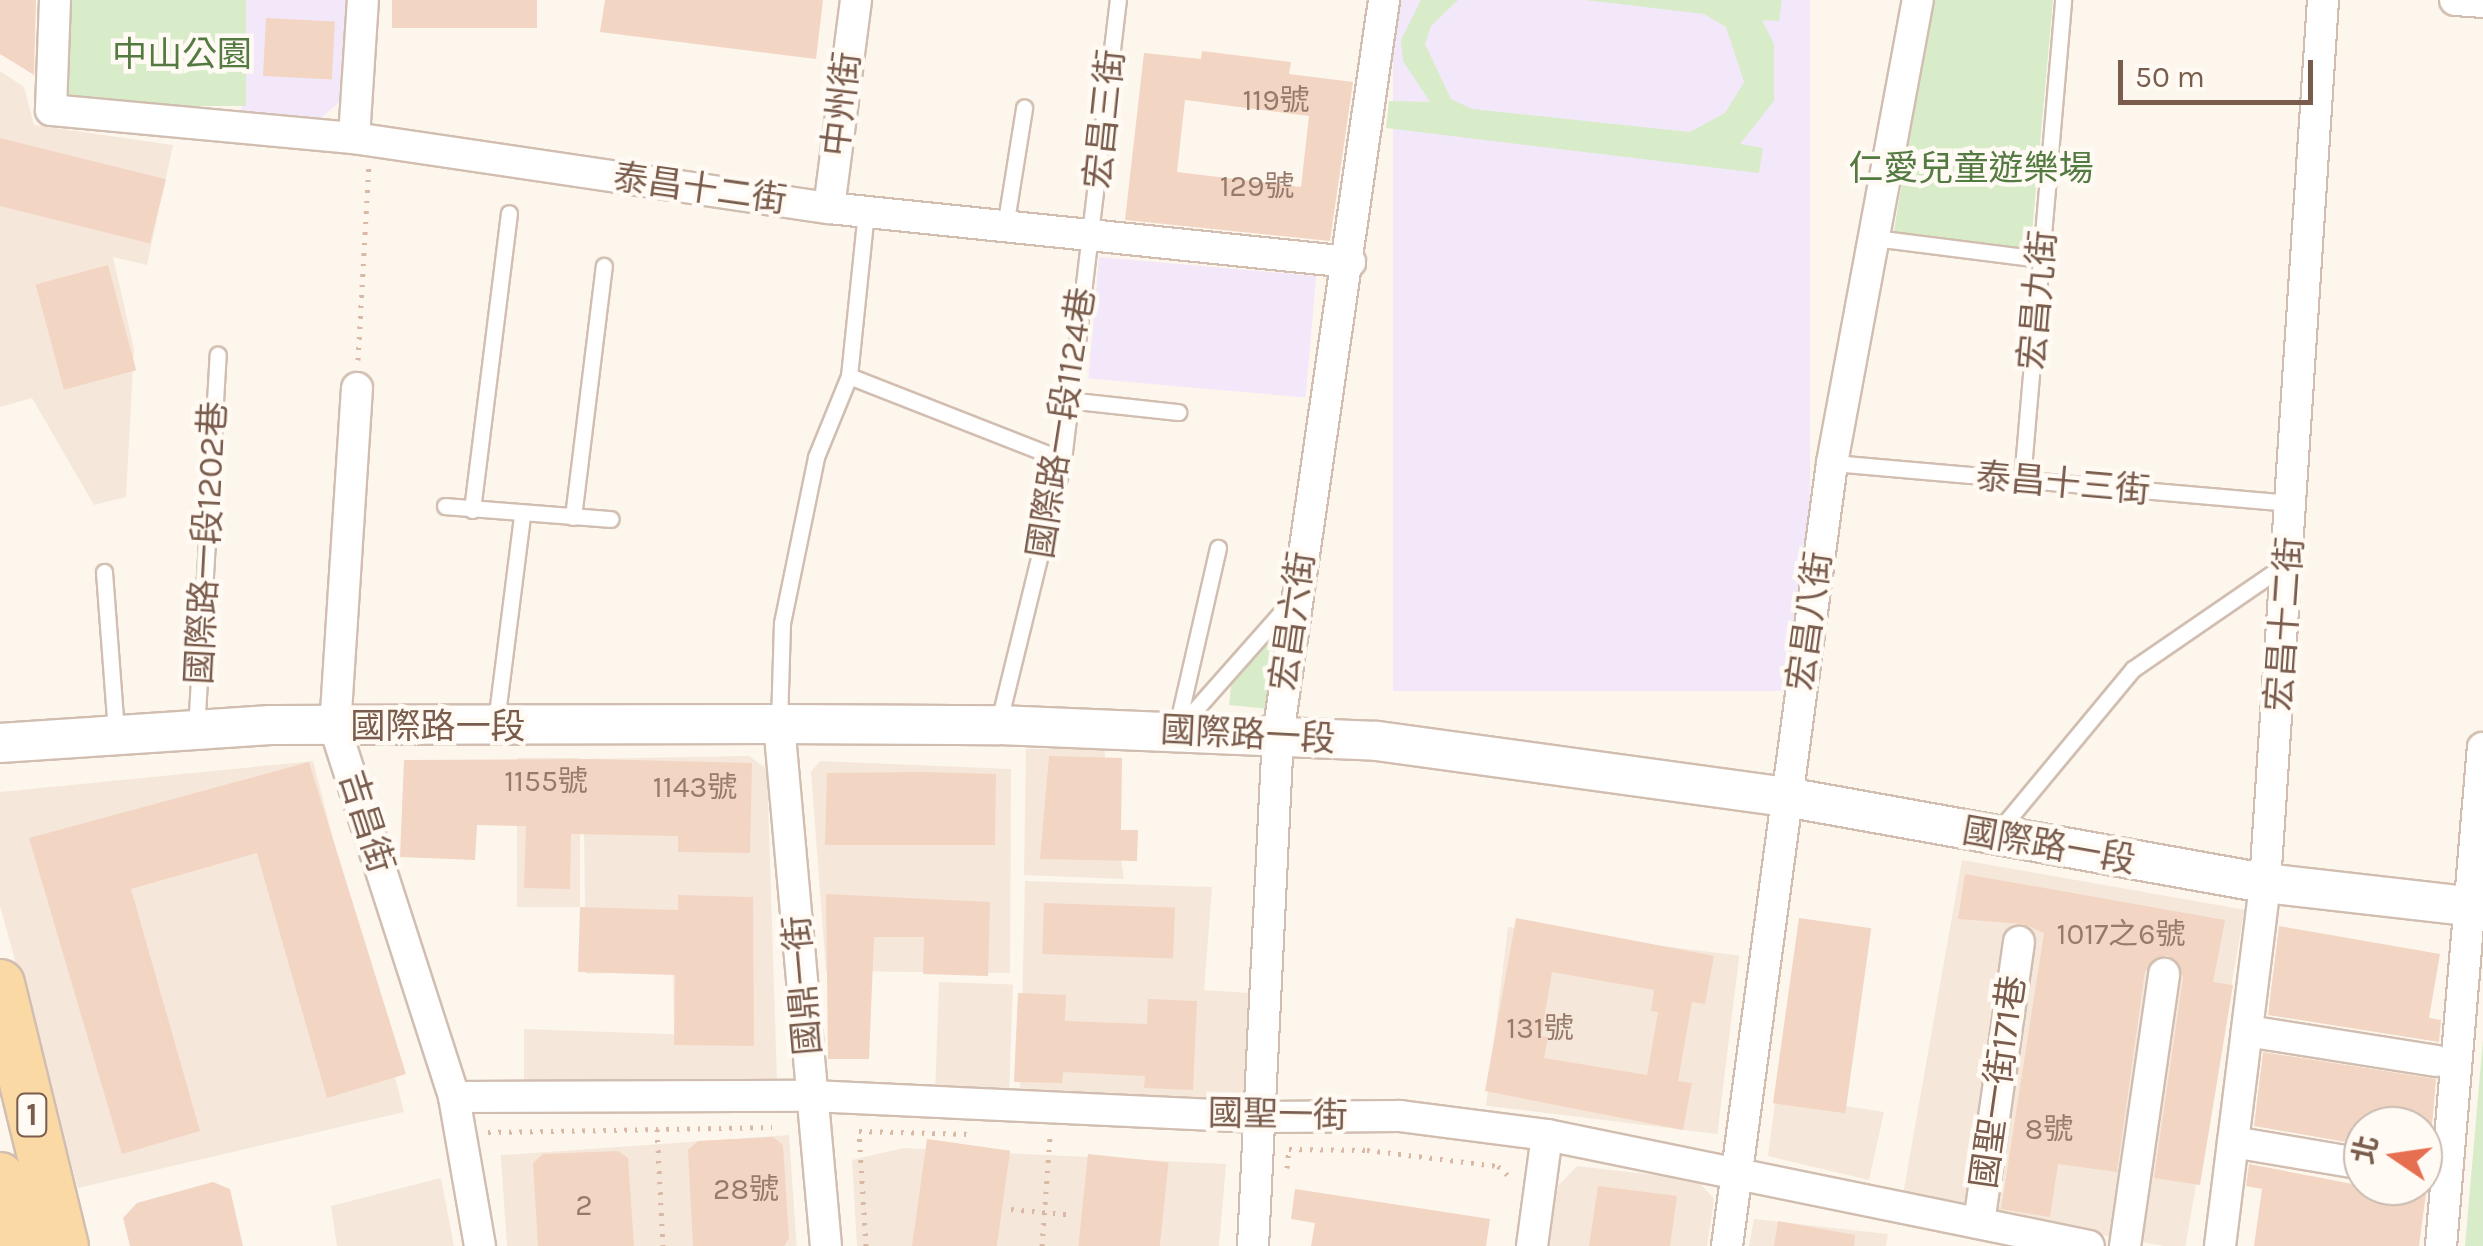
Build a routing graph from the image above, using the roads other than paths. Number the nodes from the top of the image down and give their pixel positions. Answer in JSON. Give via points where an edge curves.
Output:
{"nodes":[{"id":1,"x":55,"y":0,"type":"edge"},
{"id":2,"x":362,"y":0,"type":"edge"},
{"id":3,"x":856,"y":0,"type":"edge"},
{"id":4,"x":1118,"y":0,"type":"edge"},
{"id":5,"x":1384,"y":0,"type":"edge"},
{"id":6,"x":1918,"y":0,"type":"edge"},
{"id":7,"x":2064,"y":0,"type":"edge"},
{"id":8,"x":2323,"y":0,"type":"edge"},
{"id":9,"x":2455,"y":0,"type":"edge"},
{"id":10,"x":2483,"y":2,"type":"edge"},
{"id":11,"x":1024,"y":108,"type":"dead end"},
{"id":12,"x":362,"y":140,"type":"junction"},
{"id":13,"x":829,"y":208,"type":"junction"},
{"id":14,"x":866,"y":211,"type":"junction"},
{"id":15,"x":508,"y":213,"type":"dead end"},
{"id":16,"x":1005,"y":229,"type":"junction"},
{"id":17,"x":1092,"y":237,"type":"junction"},
{"id":18,"x":1874,"y":238,"type":"junction"},
{"id":19,"x":2041,"y":259,"type":"junction"},
{"id":20,"x":1350,"y":262,"type":"junction"},
{"id":21,"x":604,"y":266,"type":"dead end"},
{"id":22,"x":218,"y":355,"type":"dead end"},
{"id":23,"x":849,"y":376,"type":"junction"},
{"id":24,"x":357,"y":388,"type":"road end"},
{"id":25,"x":1067,"y":400,"type":"junction"},
{"id":26,"x":1178,"y":412,"type":"dead end"},
{"id":27,"x":1062,"y":460,"type":"junction"},
{"id":28,"x":1832,"y":464,"type":"junction"},
{"id":29,"x":2022,"y":480,"type":"junction"},
{"id":30,"x":2295,"y":503,"type":"junction"},
{"id":31,"x":445,"y":506,"type":"dead end"},
{"id":32,"x":472,"y":510,"type":"junction"},
{"id":33,"x":522,"y":514,"type":"junction"},
{"id":34,"x":574,"y":517,"type":"junction"},
{"id":35,"x":610,"y":519,"type":"dead end"},
{"id":36,"x":1218,"y":548,"type":"dead end"},
{"id":37,"x":2290,"y":560,"type":"junction"},
{"id":38,"x":104,"y":572,"type":"dead end"},
{"id":39,"x":1295,"y":596,"type":"junction"},
{"id":40,"x":779,"y":724,"type":"junction"},
{"id":41,"x":998,"y":725,"type":"junction"},
{"id":42,"x":495,"y":726,"type":"junction"},
{"id":43,"x":335,"y":728,"type":"junction"},
{"id":44,"x":196,"y":731,"type":"junction"},
{"id":45,"x":1176,"y":731,"type":"junction"},
{"id":46,"x":1278,"y":735,"type":"junction"},
{"id":47,"x":116,"y":738,"type":"junction"},
{"id":48,"x":0,"y":742,"type":"edge"},
{"id":49,"x":2483,"y":748,"type":"edge"},
{"id":50,"x":1786,"y":797,"type":"junction"},
{"id":51,"x":1993,"y":838,"type":"junction"},
{"id":52,"x":2265,"y":883,"type":"junction"},
{"id":53,"x":2475,"y":906,"type":"edge"},
{"id":54,"x":2019,"y":942,"type":"dead end"},
{"id":55,"x":2164,"y":974,"type":"dead end"},
{"id":56,"x":0,"y":984,"type":"edge"},
{"id":57,"x":2247,"y":1031,"type":"junction"},
{"id":58,"x":2437,"y":1061,"type":"dead end"},
{"id":59,"x":812,"y":1096,"type":"junction"},
{"id":60,"x":454,"y":1098,"type":"junction"},
{"id":61,"x":1263,"y":1117,"type":"junction"},
{"id":62,"x":2443,"y":1122,"type":"edge"},
{"id":63,"x":1548,"y":1135,"type":"junction"},
{"id":64,"x":2233,"y":1142,"type":"junction"},
{"id":65,"x":2343,"y":1161,"type":"edge"},
{"id":66,"x":1738,"y":1173,"type":"junction"},
{"id":67,"x":0,"y":1177,"type":"edge"},
{"id":68,"x":2438,"y":1206,"type":"edge"},
{"id":69,"x":1979,"y":1223,"type":"junction"},
{"id":70,"x":18,"y":1246,"type":"edge"},
{"id":71,"x":64,"y":1246,"type":"edge"},
{"id":72,"x":480,"y":1246,"type":"edge"},
{"id":73,"x":826,"y":1246,"type":"edge"},
{"id":74,"x":1253,"y":1246,"type":"edge"},
{"id":75,"x":1532,"y":1246,"type":"edge"},
{"id":76,"x":1727,"y":1246,"type":"edge"},
{"id":77,"x":2090,"y":1246,"type":"edge"},
{"id":78,"x":2125,"y":1246,"type":"edge"},
{"id":79,"x":2220,"y":1246,"type":"edge"},
{"id":80,"x":2441,"y":1246,"type":"edge"}],
"edges":[{"from":1,"to":12,"type":"street","name":"泰昌十二街","via":[[51,110]]},
{"from":2,"to":12,"type":"street"},
{"from":3,"to":13,"type":"street","name":"中州街"},
{"from":4,"to":17,"type":"lane","name":"宏昌三街"},
{"from":5,"to":20,"type":"street","name":"宏昌六街"},
{"from":6,"to":18,"type":"street","name":"宏昌八街"},
{"from":7,"to":19,"type":"lane","name":"宏昌九街"},
{"from":8,"to":30,"type":"street","name":"宏昌十二街"},
{"from":9,"to":10,"type":"street"},
{"from":11,"to":16,"type":"lane"},
{"from":12,"to":13,"type":"street","name":"泰昌十二街"},
{"from":13,"to":14,"type":"street","name":"泰昌十二街"},
{"from":14,"to":16,"type":"street","name":"泰昌十二街"},
{"from":14,"to":23,"type":"lane"},
{"from":15,"to":32,"type":"lane"},
{"from":16,"to":17,"type":"street","name":"泰昌十二街"},
{"from":17,"to":20,"type":"street","name":"泰昌十二街"},
{"from":17,"to":25,"type":"lane","name":"國際路一段1124巷"},
{"from":18,"to":19,"type":"lane"},
{"from":18,"to":28,"type":"street","name":"宏昌八街"},
{"from":19,"to":29,"type":"lane","name":"宏昌九街"},
{"from":20,"to":39,"type":"street","name":"宏昌六街"},
{"from":21,"to":34,"type":"lane"},
{"from":22,"to":44,"type":"lane","name":"國際路一段1202巷"},
{"from":23,"to":27,"type":"lane"},
{"from":23,"to":40,"type":"lane","via":[[816,457],[782,623]]},
{"from":24,"to":43,"type":"street","name":"吉昌街"},
{"from":25,"to":26,"type":"lane"},
{"from":25,"to":27,"type":"lane","name":"國際路一段1124巷"},
{"from":27,"to":41,"type":"lane","name":"國際路一段1124巷"},
{"from":28,"to":29,"type":"lane","name":"泰昌十三街"},
{"from":28,"to":50,"type":"street","name":"宏昌八街"},
{"from":29,"to":30,"type":"lane","name":"泰昌十三街"},
{"from":30,"to":37,"type":"street","name":"宏昌十二街"},
{"from":31,"to":32,"type":"lane"},
{"from":32,"to":33,"type":"lane"},
{"from":33,"to":34,"type":"lane"},
{"from":33,"to":42,"type":"lane"},
{"from":34,"to":35,"type":"lane"},
{"from":36,"to":45,"type":"lane"},
{"from":37,"to":51,"type":"lane","via":[[2133,669]]},
{"from":37,"to":52,"type":"street","name":"宏昌十二街"},
{"from":38,"to":47,"type":"lane"},
{"from":39,"to":45,"type":"lane"},
{"from":39,"to":46,"type":"street","name":"宏昌六街"},
{"from":40,"to":41,"type":"street","name":"國際路一段"},
{"from":40,"to":42,"type":"street","name":"國際路一段"},
{"from":40,"to":59,"type":"street","name":"國鼎一街"},
{"from":41,"to":45,"type":"street","name":"國際路一段"},
{"from":42,"to":43,"type":"street","name":"國際路一段"},
{"from":43,"to":44,"type":"street","name":"國際路一段"},
{"from":43,"to":60,"type":"street","name":"吉昌街"},
{"from":44,"to":47,"type":"street","name":"國際路一段"},
{"from":45,"to":46,"type":"street","name":"國際路一段"},
{"from":46,"to":50,"type":"street","name":"國際路一段","via":[[1378,741]]},
{"from":46,"to":61,"type":"street","name":"宏昌六街"},
{"from":47,"to":48,"type":"street","name":"國際路一段"},
{"from":49,"to":53,"type":"street"},
{"from":50,"to":51,"type":"street","name":"國際路一段"},
{"from":50,"to":66,"type":"street","name":"宏昌八街"},
{"from":51,"to":52,"type":"street","name":"國際路一段"},
{"from":52,"to":53,"type":"street","name":"國際路一段"},
{"from":52,"to":57,"type":"street","name":"宏昌十二街"},
{"from":53,"to":62,"type":"street"},
{"from":54,"to":69,"type":"street","name":"國聖一街171巷"},
{"from":55,"to":78,"type":"street"},
{"from":56,"to":71,"type":"main road","number":"1"},
{"from":57,"to":58,"type":"street"},
{"from":57,"to":64,"type":"street","name":"宏昌十二街"},
{"from":59,"to":60,"type":"street","name":"國聖一街"},
{"from":59,"to":61,"type":"street","name":"國聖一街"},
{"from":59,"to":73,"type":"street","name":"國鼎一街"},
{"from":60,"to":72,"type":"street","name":"吉昌街"},
{"from":61,"to":63,"type":"street","name":"國聖一街","via":[[1400,1116]]},
{"from":61,"to":74,"type":"street","name":"宏昌六街"},
{"from":63,"to":66,"type":"street","name":"國聖一街"},
{"from":63,"to":75,"type":"street"},
{"from":64,"to":65,"type":"street"},
{"from":64,"to":79,"type":"street","name":"宏昌十二街"},
{"from":66,"to":69,"type":"street","name":"國聖一街"},
{"from":66,"to":76,"type":"street","name":"宏昌八街"},
{"from":67,"to":70,"type":"main road","number":"1"},
{"from":68,"to":80,"type":"street"},
{"from":69,"to":77,"type":"street","name":"國聖一街"}]}
